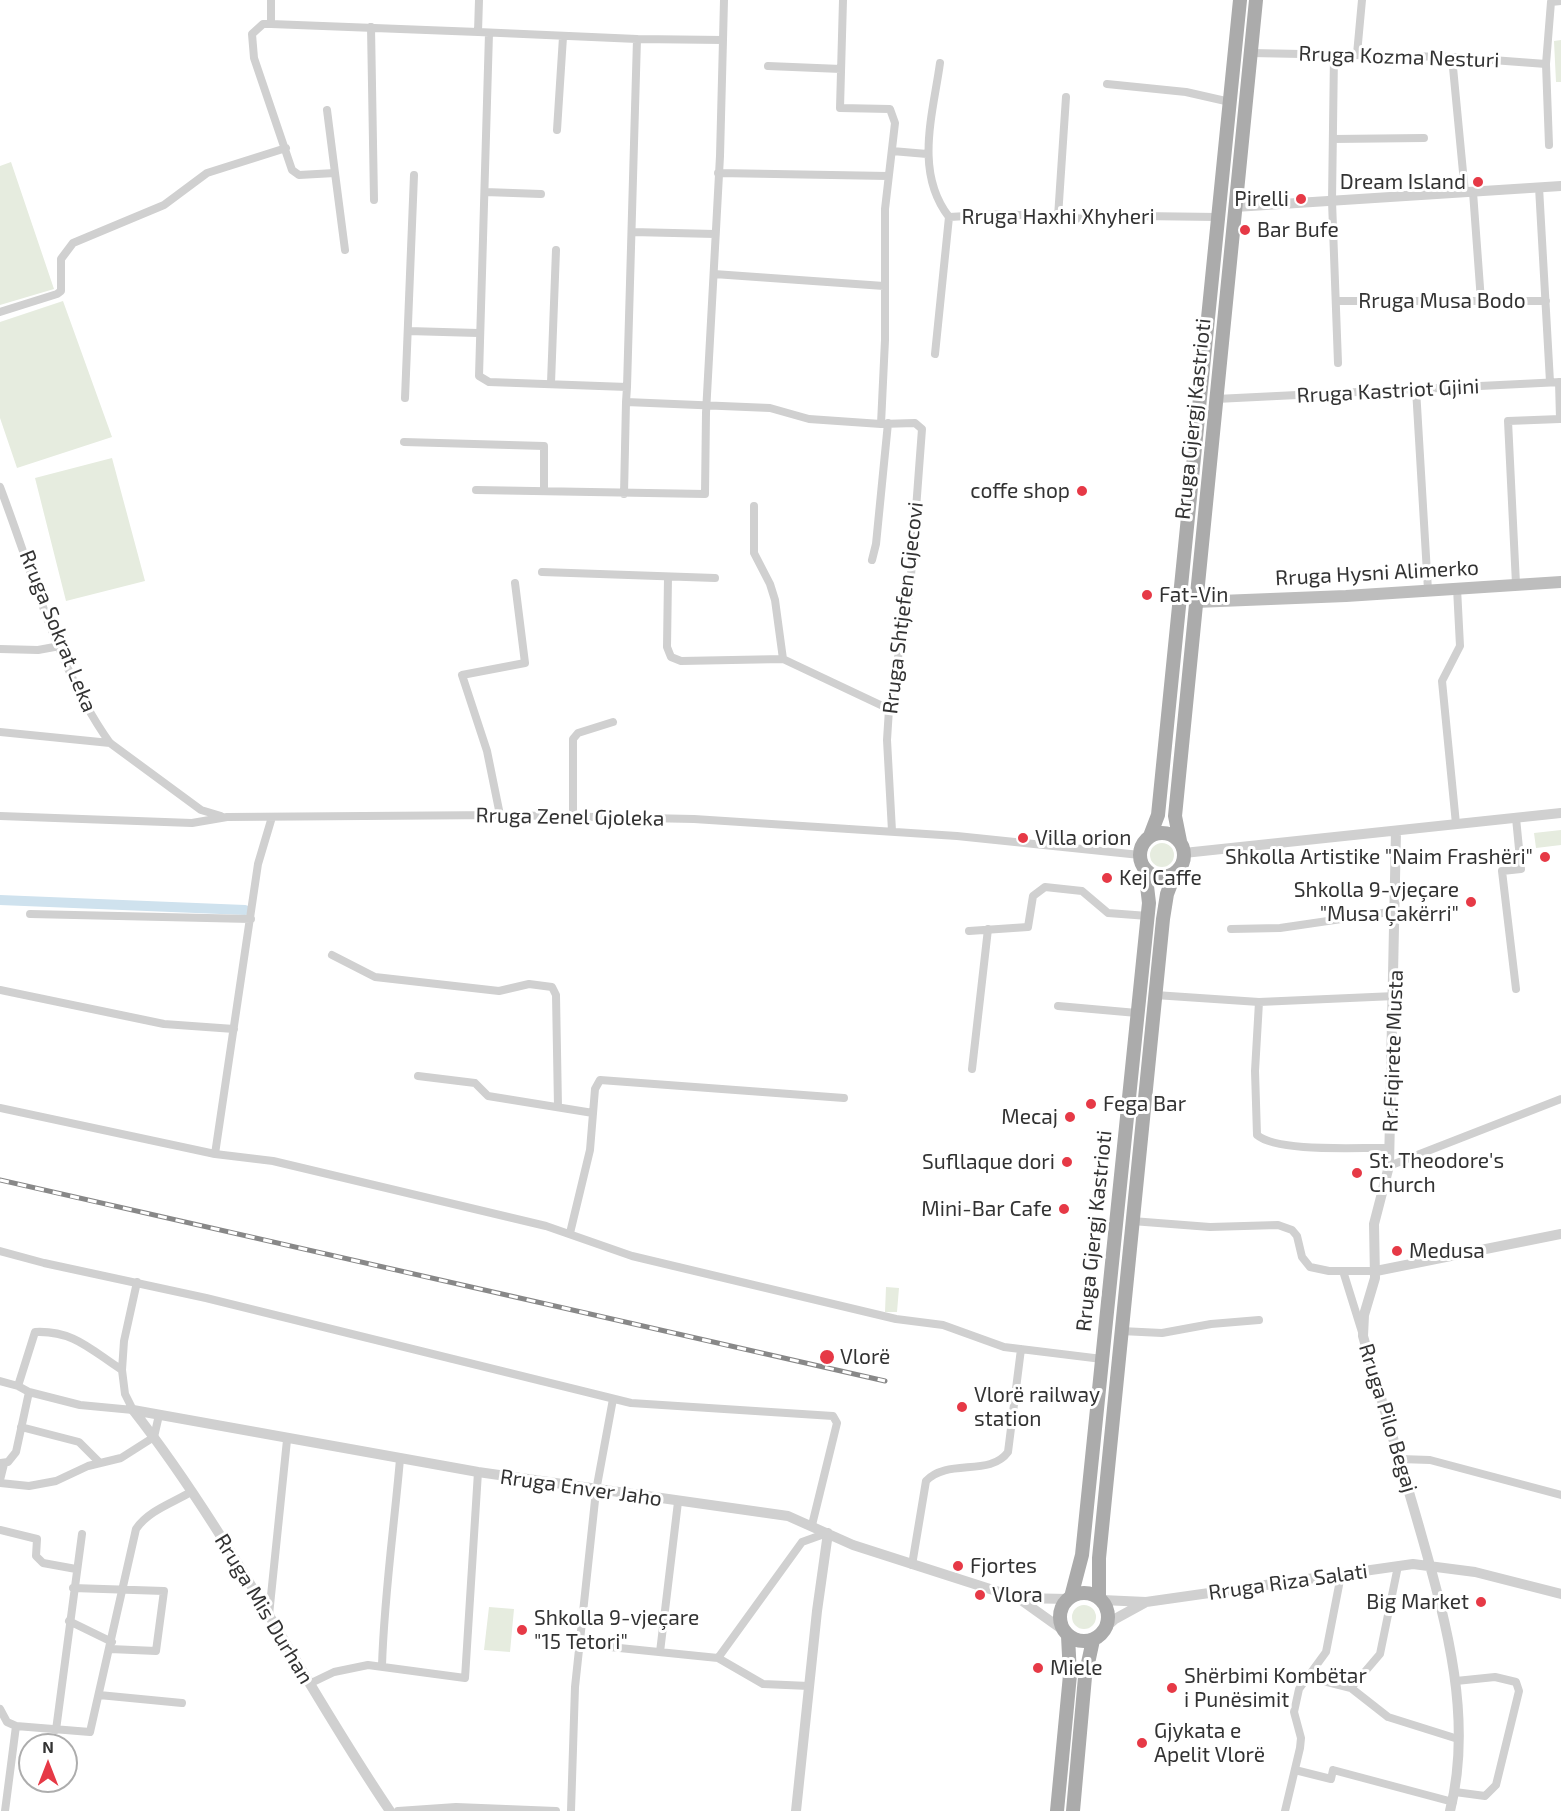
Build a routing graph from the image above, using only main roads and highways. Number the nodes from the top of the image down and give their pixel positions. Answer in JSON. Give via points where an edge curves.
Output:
{"nodes":[{"id":1,"x":1240,"y":0,"type":"edge"},
{"id":2,"x":1256,"y":0,"type":"edge"},
{"id":3,"x":1561,"y":582,"type":"edge"},
{"id":4,"x":1196,"y":602,"type":"junction"},
{"id":5,"x":1150,"y":836,"type":"junction"},
{"id":6,"x":1182,"y":847,"type":"junction"},
{"id":7,"x":1145,"y":869,"type":"junction"},
{"id":8,"x":1175,"y":873,"type":"junction"},
{"id":9,"x":1070,"y":1598,"type":"junction"},
{"id":10,"x":1100,"y":1599,"type":"junction"},
{"id":11,"x":1066,"y":1633,"type":"junction"},
{"id":12,"x":1093,"y":1640,"type":"junction"},
{"id":13,"x":1057,"y":1811,"type":"edge"},
{"id":14,"x":1073,"y":1811,"type":"edge"}],
"edges":[{"from":1,"to":5,"type":"main road","name":"Rruga Gjergj Kastrioti","via":[[1158,815]]},
{"from":2,"to":4,"type":"main road","name":"Rruga Gjergj Kastrioti"},
{"from":3,"to":4,"type":"main road","name":"Rruga Hysni Alimerko"},
{"from":4,"to":6,"type":"main road","name":"Rruga Gjergj Kastrioti","via":[[1175,816]]},
{"from":5,"to":6,"type":"main road","via":[[1169,834]]},
{"from":5,"to":7,"type":"main road","via":[[1141,848]]},
{"from":6,"to":8,"type":"main road","via":[[1181,866]]},
{"from":7,"to":8,"type":"main road","via":[[1160,877]]},
{"from":7,"to":9,"type":"main road","name":"Rruga Gjergj Kastrioti","via":[[1150,892],[1148,916],[1082,1555]]},
{"from":8,"to":10,"type":"main road","name":"Rruga Gjergj Kastrioti","via":[[1165,905],[1155,995],[1099,1558]]},
{"from":9,"to":10,"type":"main road","via":[[1085,1593]]},
{"from":9,"to":11,"type":"main road","via":[[1060,1614]]},
{"from":10,"to":12,"type":"main road","via":[[1107,1610],[1106,1627]]},
{"from":11,"to":12,"type":"main road","via":[[1080,1641]]},
{"from":11,"to":13,"type":"main road","via":[[1070,1675]]},
{"from":12,"to":14,"type":"main road"}]}
